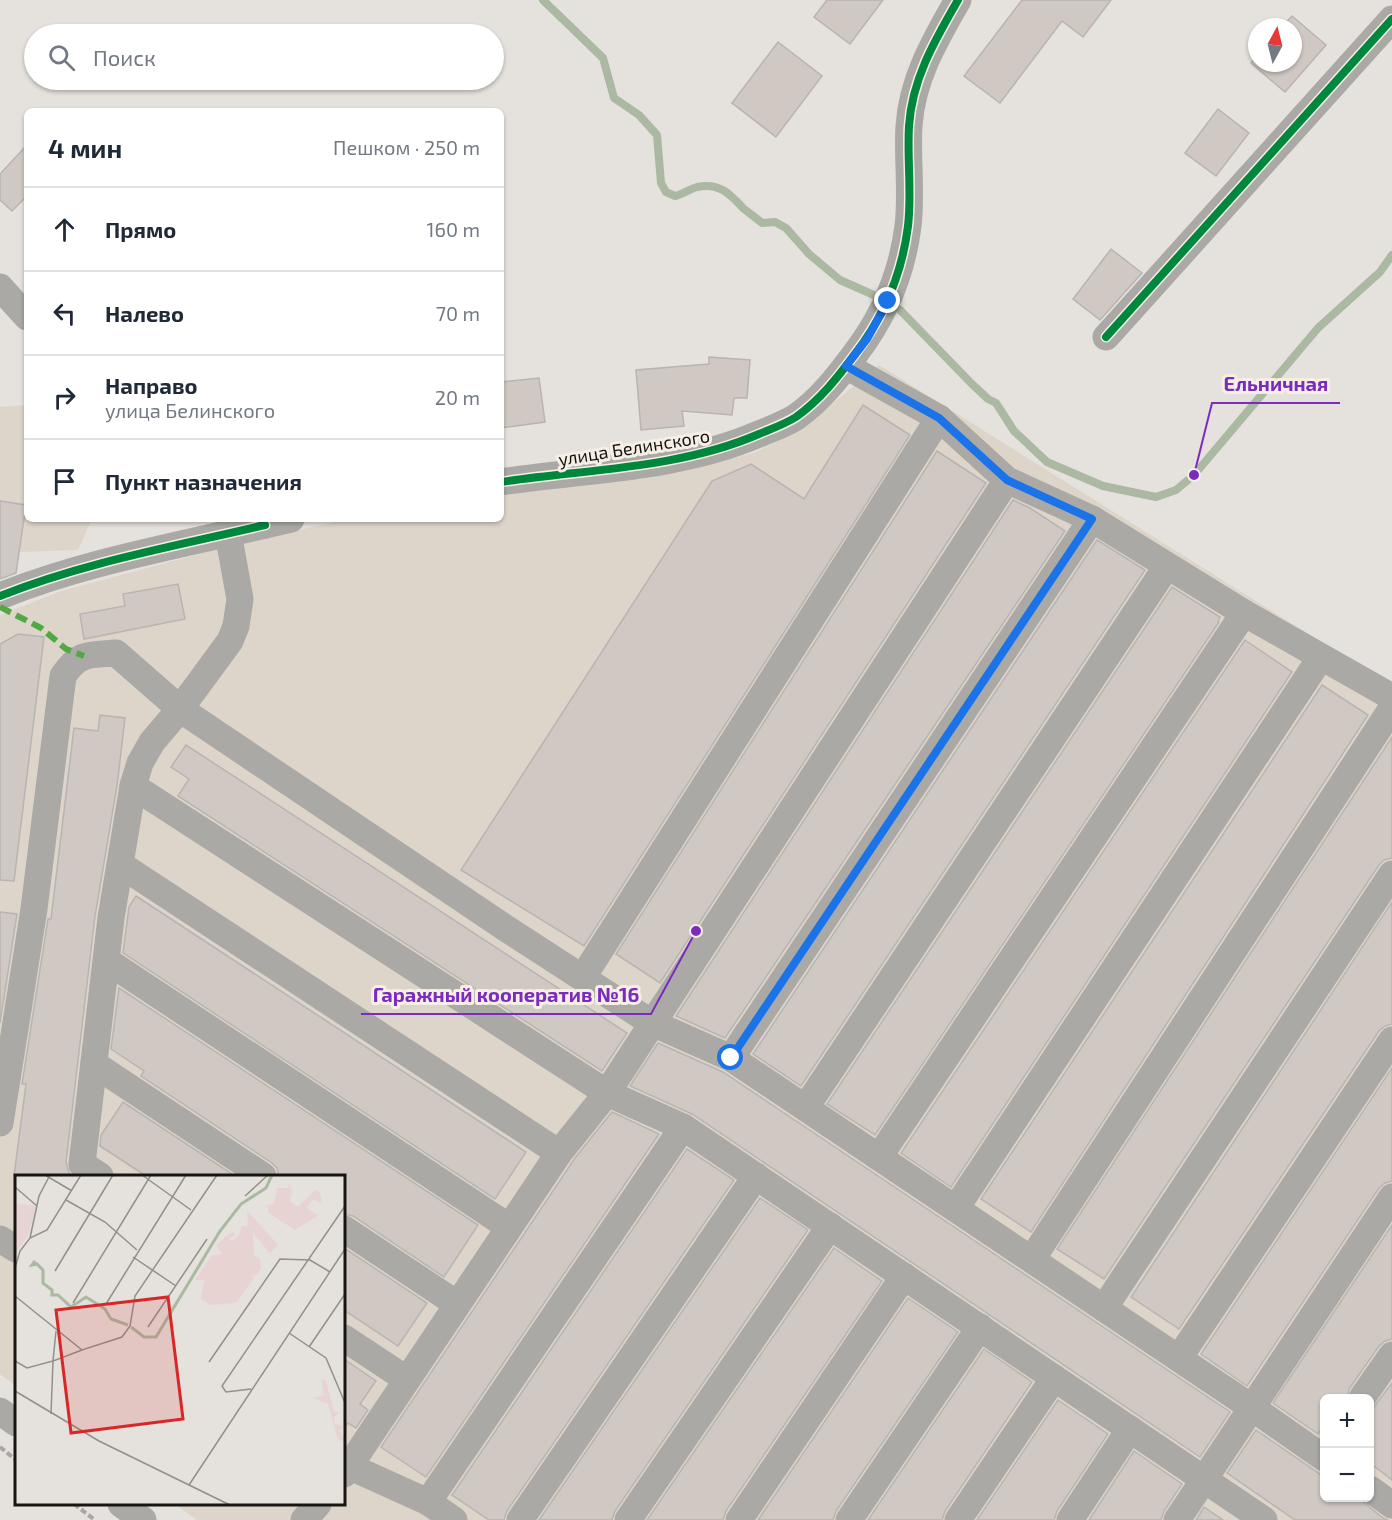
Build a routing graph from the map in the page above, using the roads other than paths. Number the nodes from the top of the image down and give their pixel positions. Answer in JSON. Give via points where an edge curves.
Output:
{"nodes":[{"id":1,"x":958,"y":0,"type":"edge"},
{"id":2,"x":1392,"y":19,"type":"edge"},
{"id":3,"x":0,"y":287,"type":"edge"},
{"id":4,"x":24,"y":314,"type":"edge"},
{"id":5,"x":1106,"y":338,"type":"dead end"},
{"id":6,"x":846,"y":366,"type":"junction"},
{"id":7,"x":939,"y":418,"type":"junction"},
{"id":8,"x":1007,"y":480,"type":"junction"},
{"id":9,"x":504,"y":482,"type":"edge"},
{"id":10,"x":1092,"y":519,"type":"junction"},
{"id":11,"x":261,"y":522,"type":"edge"},
{"id":12,"x":228,"y":533,"type":"junction"},
{"id":13,"x":1167,"y":566,"type":"junction"},
{"id":14,"x":0,"y":596,"type":"edge"},
{"id":15,"x":1244,"y":613,"type":"junction"},
{"id":16,"x":1321,"y":657,"type":"junction"},
{"id":17,"x":1392,"y":697,"type":"edge"},
{"id":18,"x":1392,"y":708,"type":"edge"},
{"id":19,"x":180,"y":709,"type":"junction"},
{"id":20,"x":133,"y":786,"type":"junction"},
{"id":21,"x":121,"y":866,"type":"junction"},
{"id":22,"x":1392,"y":874,"type":"edge"},
{"id":23,"x":107,"y":961,"type":"junction"},
{"id":24,"x":583,"y":977,"type":"junction"},
{"id":25,"x":652,"y":1023,"type":"junction"},
{"id":26,"x":1392,"y":1040,"type":"edge"},
{"id":27,"x":731,"y":1058,"type":"junction"},
{"id":28,"x":94,"y":1064,"type":"junction"},
{"id":29,"x":608,"y":1093,"type":"junction"},
{"id":30,"x":806,"y":1107,"type":"junction"},
{"id":31,"x":0,"y":1123,"type":"edge"},
{"id":32,"x":683,"y":1127,"type":"junction"},
{"id":33,"x":560,"y":1153,"type":"junction"},
{"id":34,"x":879,"y":1157,"type":"junction"},
{"id":35,"x":98,"y":1175,"type":"edge"},
{"id":36,"x":262,"y":1175,"type":"edge"},
{"id":37,"x":756,"y":1176,"type":"junction"},
{"id":38,"x":1392,"y":1197,"type":"edge"},
{"id":39,"x":956,"y":1208,"type":"junction"},
{"id":40,"x":830,"y":1226,"type":"junction"},
{"id":41,"x":509,"y":1227,"type":"junction"},
{"id":42,"x":345,"y":1230,"type":"edge"},
{"id":43,"x":0,"y":1239,"type":"edge"},
{"id":44,"x":15,"y":1248,"type":"edge"},
{"id":45,"x":1032,"y":1259,"type":"junction"},
{"id":46,"x":904,"y":1276,"type":"junction"},
{"id":47,"x":457,"y":1304,"type":"junction"},
{"id":48,"x":1104,"y":1308,"type":"junction"},
{"id":49,"x":980,"y":1328,"type":"junction"},
{"id":50,"x":345,"y":1339,"type":"edge"},
{"id":51,"x":1392,"y":1354,"type":"edge"},
{"id":52,"x":1179,"y":1358,"type":"junction"},
{"id":53,"x":1054,"y":1378,"type":"junction"},
{"id":54,"x":406,"y":1379,"type":"junction"},
{"id":55,"x":1365,"y":1394,"type":"edge"},
{"id":56,"x":1251,"y":1407,"type":"junction"},
{"id":57,"x":0,"y":1411,"type":"edge"},
{"id":58,"x":15,"y":1423,"type":"edge"},
{"id":59,"x":1130,"y":1429,"type":"junction"},
{"id":60,"x":1320,"y":1452,"type":"edge"},
{"id":61,"x":345,"y":1469,"type":"edge"},
{"id":62,"x":1204,"y":1479,"type":"junction"},
{"id":63,"x":1374,"y":1492,"type":"edge"},
{"id":64,"x":428,"y":1502,"type":"junction"},
{"id":65,"x":124,"y":1505,"type":"edge"},
{"id":66,"x":316,"y":1505,"type":"edge"},
{"id":67,"x":1392,"y":1505,"type":"edge"},
{"id":68,"x":143,"y":1520,"type":"edge"},
{"id":69,"x":304,"y":1520,"type":"edge"},
{"id":70,"x":454,"y":1520,"type":"edge"},
{"id":71,"x":520,"y":1520,"type":"edge"},
{"id":72,"x":628,"y":1520,"type":"edge"},
{"id":73,"x":739,"y":1520,"type":"edge"},
{"id":74,"x":849,"y":1520,"type":"edge"},
{"id":75,"x":958,"y":1520,"type":"edge"},
{"id":76,"x":1070,"y":1520,"type":"edge"},
{"id":77,"x":1177,"y":1520,"type":"edge"},
{"id":78,"x":1264,"y":1520,"type":"edge"}],
"edges":[{"from":1,"to":6,"type":"street","name":"улица Белинского","via":[[923,64],[911,103],[909,218],[898,277],[867,339]]},
{"from":2,"to":5,"type":"street"},
{"from":3,"to":4,"type":"street"},
{"from":6,"to":7,"type":"street"},
{"from":6,"to":9,"type":"street","name":"улица Белинского","via":[[817,400],[795,418],[744,441],[678,459]]},
{"from":7,"to":8,"type":"street"},
{"from":7,"to":24,"type":"street"},
{"from":8,"to":10,"type":"street"},
{"from":8,"to":25,"type":"street"},
{"from":10,"to":13,"type":"street"},
{"from":10,"to":27,"type":"street"},
{"from":11,"to":12,"type":"street"},
{"from":12,"to":14,"type":"street","via":[[84,566]]},
{"from":12,"to":19,"type":"street","via":[[240,599],[236,626],[230,641]]},
{"from":13,"to":15,"type":"street"},
{"from":13,"to":30,"type":"street"},
{"from":15,"to":16,"type":"street"},
{"from":15,"to":34,"type":"street"},
{"from":16,"to":17,"type":"street"},
{"from":16,"to":39,"type":"street"},
{"from":18,"to":45,"type":"street"},
{"from":19,"to":20,"type":"street","via":[[152,742]]},
{"from":19,"to":24,"type":"street"},
{"from":19,"to":31,"type":"street","via":[[117,653],[84,656],[72,662],[63,676],[34,909]]},
{"from":20,"to":21,"type":"street"},
{"from":20,"to":29,"type":"street"},
{"from":21,"to":23,"type":"street"},
{"from":21,"to":33,"type":"street"},
{"from":22,"to":48,"type":"street"},
{"from":23,"to":28,"type":"street"},
{"from":23,"to":41,"type":"street"},
{"from":24,"to":25,"type":"street"},
{"from":25,"to":27,"type":"street"},
{"from":25,"to":29,"type":"street"},
{"from":26,"to":52,"type":"street"},
{"from":27,"to":30,"type":"street"},
{"from":28,"to":35,"type":"street","via":[[82,1164]]},
{"from":28,"to":36,"type":"street"},
{"from":29,"to":32,"type":"street"},
{"from":29,"to":33,"type":"street"},
{"from":30,"to":34,"type":"street"},
{"from":32,"to":37,"type":"street"},
{"from":32,"to":64,"type":"street"},
{"from":33,"to":41,"type":"street"},
{"from":34,"to":39,"type":"street"},
{"from":37,"to":40,"type":"street"},
{"from":37,"to":71,"type":"street"},
{"from":38,"to":56,"type":"street"},
{"from":39,"to":45,"type":"street"},
{"from":40,"to":46,"type":"street"},
{"from":40,"to":72,"type":"street"},
{"from":41,"to":47,"type":"street"},
{"from":42,"to":47,"type":"street"},
{"from":43,"to":44,"type":"street"},
{"from":45,"to":48,"type":"street"},
{"from":46,"to":49,"type":"street"},
{"from":46,"to":73,"type":"street"},
{"from":47,"to":54,"type":"street"},
{"from":48,"to":52,"type":"street"},
{"from":49,"to":53,"type":"street"},
{"from":49,"to":74,"type":"street"},
{"from":50,"to":54,"type":"street"},
{"from":51,"to":55,"type":"street"},
{"from":52,"to":56,"type":"street"},
{"from":53,"to":59,"type":"street"},
{"from":53,"to":75,"type":"street"},
{"from":54,"to":61,"type":"street"},
{"from":56,"to":60,"type":"street"},
{"from":56,"to":62,"type":"street"},
{"from":57,"to":58,"type":"street"},
{"from":59,"to":62,"type":"street"},
{"from":59,"to":76,"type":"street"},
{"from":61,"to":64,"type":"street"},
{"from":62,"to":77,"type":"street"},
{"from":62,"to":78,"type":"street"},
{"from":63,"to":67,"type":"street"},
{"from":64,"to":70,"type":"street"},
{"from":65,"to":68,"type":"street"},
{"from":66,"to":69,"type":"street"}]}
